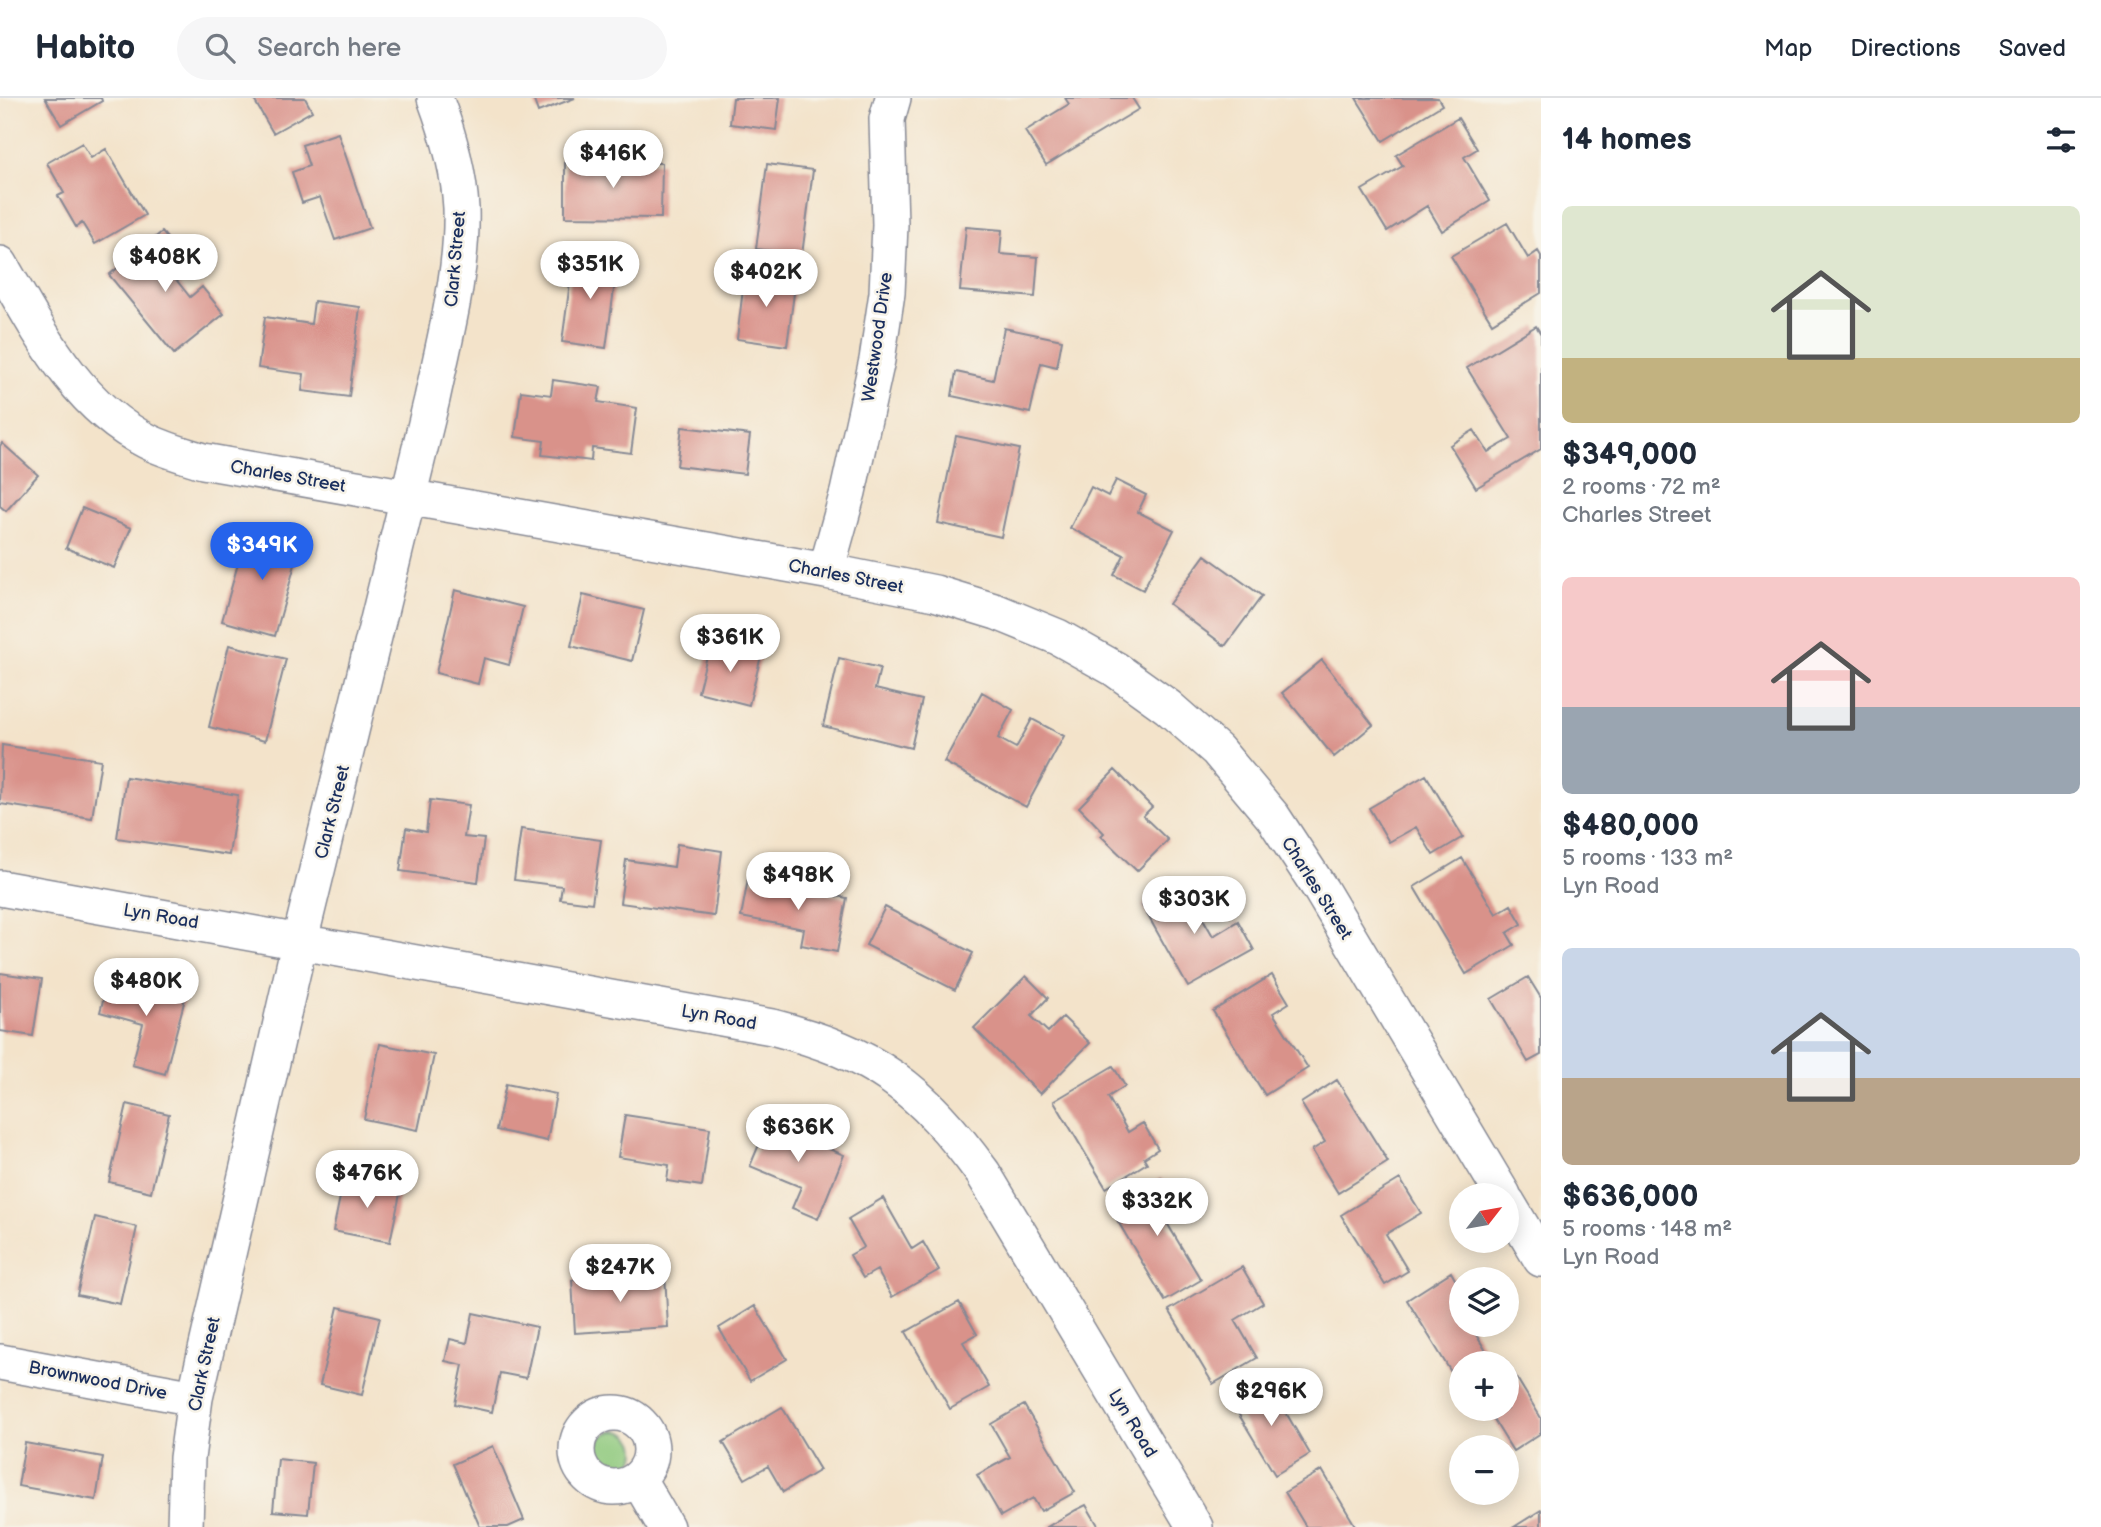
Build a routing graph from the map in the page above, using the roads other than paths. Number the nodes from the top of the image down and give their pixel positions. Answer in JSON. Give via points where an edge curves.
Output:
{"nodes":[{"id":1,"x":435,"y":98,"type":"edge"},
{"id":2,"x":893,"y":98,"type":"edge"},
{"id":3,"x":0,"y":264,"type":"edge"},
{"id":4,"x":407,"y":498,"type":"junction"},
{"id":5,"x":826,"y":571,"type":"junction"},
{"id":6,"x":0,"y":888,"type":"edge"},
{"id":7,"x":300,"y":940,"type":"junction"},
{"id":8,"x":1496,"y":1183,"type":"edge"},
{"id":9,"x":1519,"y":1222,"type":"edge"},
{"id":10,"x":1541,"y":1259,"type":"edge"},
{"id":11,"x":0,"y":1362,"type":"edge"},
{"id":12,"x":195,"y":1398,"type":"junction"},
{"id":13,"x":638,"y":1479,"type":"dead end"},
{"id":14,"x":185,"y":1527,"type":"edge"},
{"id":15,"x":666,"y":1527,"type":"edge"},
{"id":16,"x":1195,"y":1527,"type":"edge"}],
"edges":[{"from":1,"to":4,"type":"street","name":"Clark Street","via":[[455,164],[461,206],[460,250],[450,314]]},
{"from":2,"to":5,"type":"street","name":"Westwood Drive","via":[[887,119],[887,293],[877,360]]},
{"from":3,"to":4,"type":"street","name":"Charles Street","via":[[76,384],[108,415],[145,440],[203,461]]},
{"from":4,"to":5,"type":"street","name":"Charles Street"},
{"from":4,"to":7,"type":"street","name":"Clark Street"},
{"from":5,"to":8,"type":"street","name":"Charles Street","via":[[935,593],[997,612],[1058,637],[1115,668],[1168,706],[1217,751],[1273,817]]},
{"from":6,"to":7,"type":"street","name":"Lyn Road"},
{"from":7,"to":12,"type":"street","name":"Clark Street"},
{"from":7,"to":16,"type":"street","name":"Lyn Road","via":[[772,1027],[815,1038],[894,1077],[928,1105],[983,1173]]},
{"from":9,"to":10,"type":"street"},
{"from":11,"to":12,"type":"street","name":"Brownwood Drive"},
{"from":12,"to":14,"type":"street","name":"Clark Street"},
{"from":13,"to":15,"type":"street"}]}
